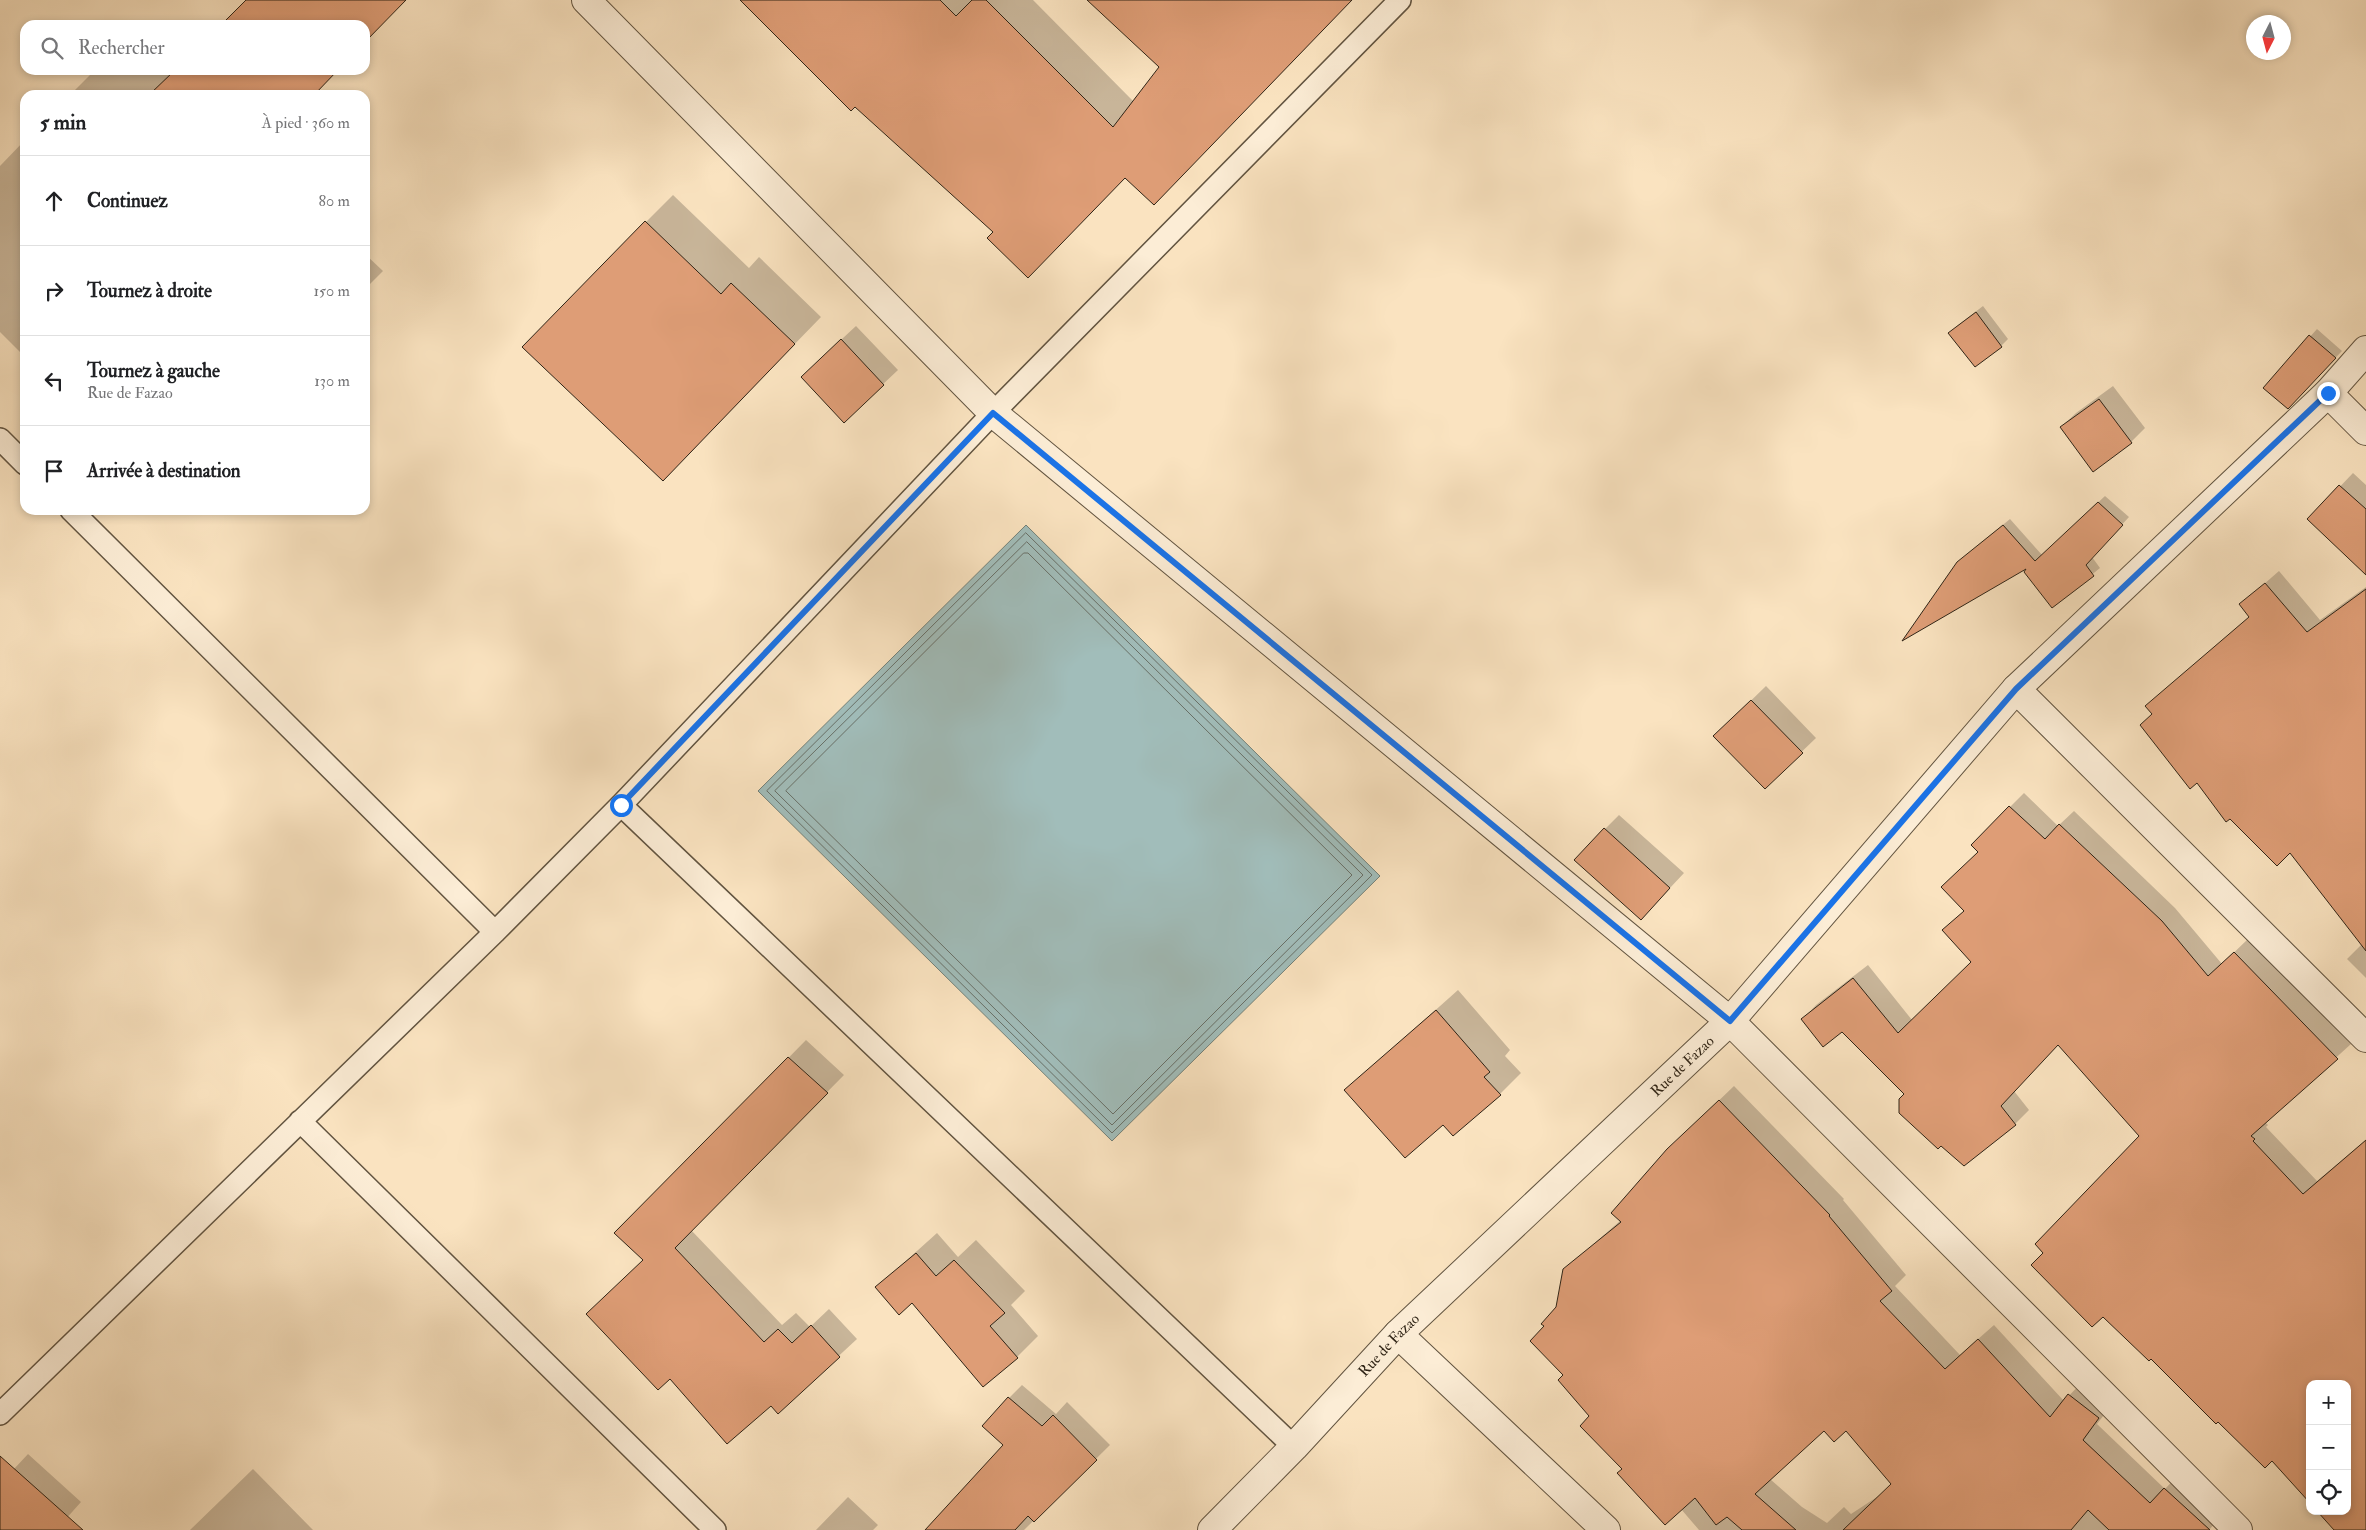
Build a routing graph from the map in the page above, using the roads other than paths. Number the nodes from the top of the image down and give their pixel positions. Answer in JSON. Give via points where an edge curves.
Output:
{"nodes":[{"id":1,"x":586,"y":0,"type":"edge"},
{"id":2,"x":1400,"y":0,"type":"edge"},
{"id":3,"x":2366,"y":350,"type":"edge"},
{"id":4,"x":2328,"y":393,"type":"junction"},
{"id":5,"x":993,"y":413,"type":"junction"},
{"id":6,"x":2366,"y":431,"type":"edge"},
{"id":7,"x":0,"y":439,"type":"edge"},
{"id":8,"x":20,"y":459,"type":"edge"},
{"id":9,"x":76,"y":515,"type":"edge"},
{"id":10,"x":2016,"y":689,"type":"junction"},
{"id":11,"x":621,"y":805,"type":"junction"},
{"id":12,"x":495,"y":932,"type":"junction"},
{"id":13,"x":1730,"y":1021,"type":"junction"},
{"id":14,"x":2366,"y":1038,"type":"edge"},
{"id":15,"x":300,"y":1121,"type":"junction"},
{"id":16,"x":1398,"y":1334,"type":"junction"},
{"id":17,"x":0,"y":1414,"type":"edge"},
{"id":18,"x":1294,"y":1447,"type":"junction"},
{"id":19,"x":715,"y":1530,"type":"edge"},
{"id":20,"x":1212,"y":1530,"type":"edge"},
{"id":21,"x":1606,"y":1530,"type":"edge"},
{"id":22,"x":2238,"y":1530,"type":"edge"}],
"edges":[{"from":1,"to":5,"type":"street"},
{"from":2,"to":5,"type":"lane"},
{"from":3,"to":4,"type":"street","name":"Rue de Fazao"},
{"from":4,"to":6,"type":"street"},
{"from":4,"to":10,"type":"street","name":"Rue de Fazao"},
{"from":5,"to":11,"type":"lane"},
{"from":5,"to":13,"type":"street"},
{"from":7,"to":8,"type":"lane"},
{"from":9,"to":12,"type":"lane"},
{"from":10,"to":13,"type":"street","name":"Rue de Fazao"},
{"from":10,"to":14,"type":"street"},
{"from":11,"to":12,"type":"lane"},
{"from":11,"to":18,"type":"lane"},
{"from":12,"to":15,"type":"lane"},
{"from":13,"to":16,"type":"street","name":"Rue de Fazao"},
{"from":13,"to":22,"type":"street"},
{"from":15,"to":17,"type":"lane"},
{"from":15,"to":19,"type":"lane"},
{"from":16,"to":18,"type":"street","name":"Rue de Fazao"},
{"from":16,"to":21,"type":"street"},
{"from":18,"to":20,"type":"street","name":"Rue de Fazao"}]}
